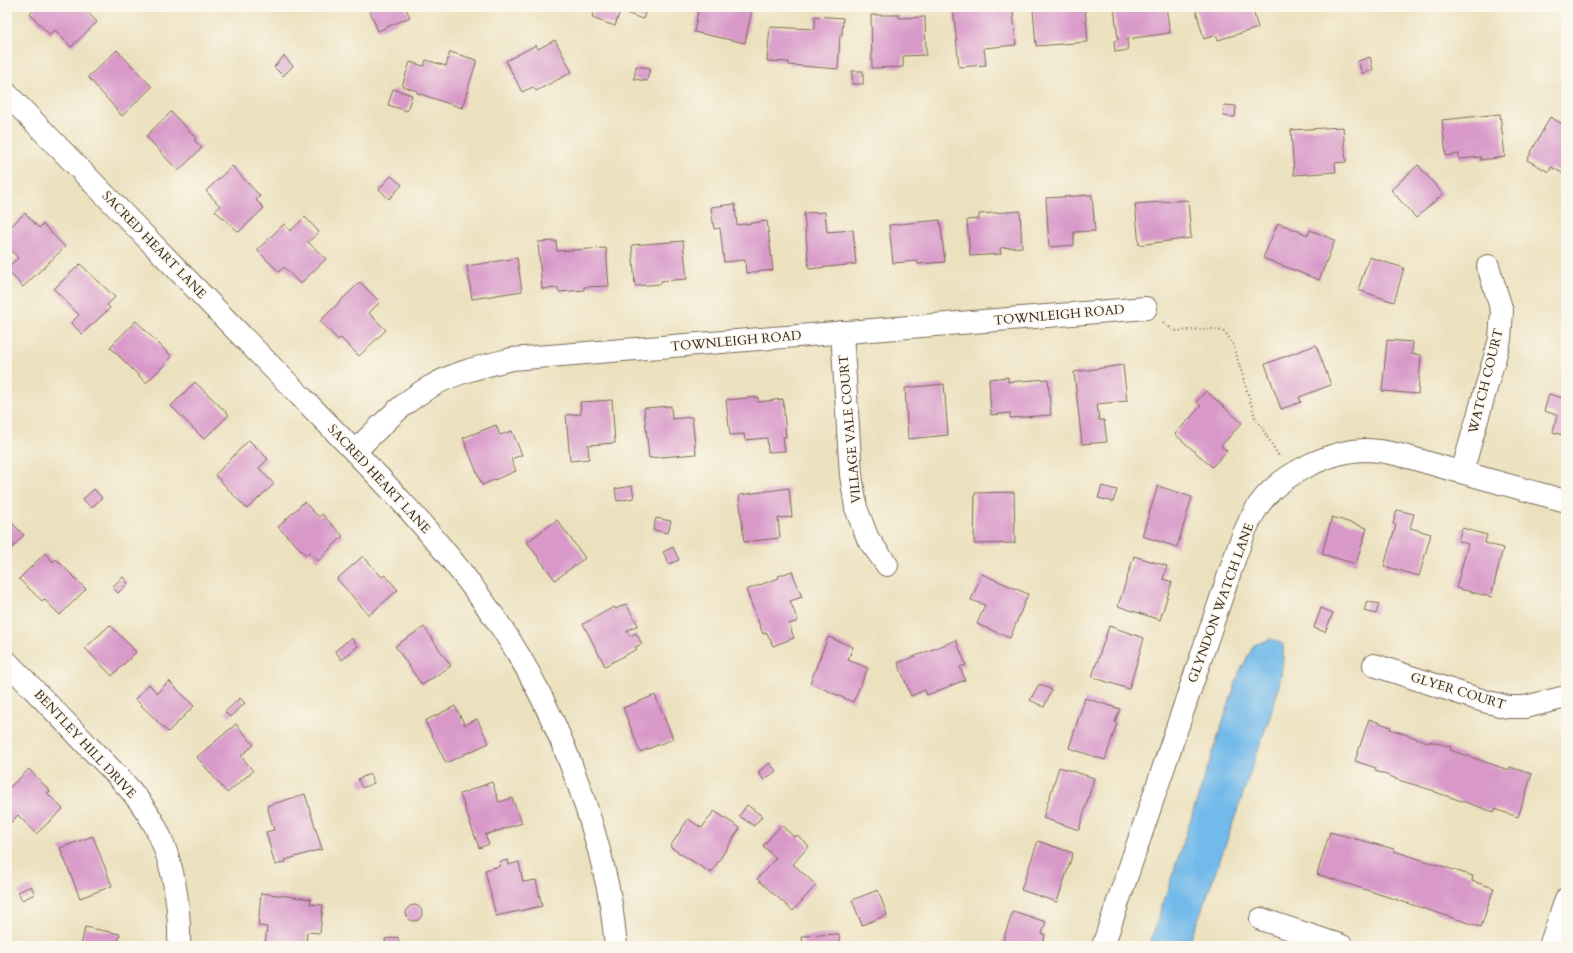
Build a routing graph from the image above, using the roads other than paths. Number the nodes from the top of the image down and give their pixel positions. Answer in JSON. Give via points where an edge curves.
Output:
{"nodes":[{"id":1,"x":7,"y":94,"type":"edge"},
{"id":2,"x":1488,"y":266,"type":"dead end"},
{"id":3,"x":1146,"y":308,"type":"road end"},
{"id":4,"x":842,"y":332,"type":"junction"},
{"id":5,"x":355,"y":451,"type":"junction"},
{"id":6,"x":1462,"y":472,"type":"junction"},
{"id":7,"x":1566,"y":501,"type":"edge"},
{"id":8,"x":887,"y":565,"type":"dead end"},
{"id":9,"x":7,"y":662,"type":"edge"},
{"id":10,"x":1374,"y":665,"type":"dead end"},
{"id":11,"x":1566,"y":697,"type":"edge"},
{"id":12,"x":1566,"y":898,"type":"edge"},
{"id":13,"x":1261,"y":919,"type":"dead end"},
{"id":14,"x":179,"y":946,"type":"edge"},
{"id":15,"x":616,"y":946,"type":"edge"},
{"id":16,"x":1103,"y":946,"type":"edge"},
{"id":17,"x":1342,"y":946,"type":"edge"},
{"id":18,"x":1550,"y":946,"type":"edge"}],
"edges":[{"from":1,"to":5,"type":"street","name":"SACRED HEART LANE"},
{"from":2,"to":6,"type":"street","name":"WATCH COURT","via":[[1502,311],[1500,338]]},
{"from":3,"to":4,"type":"street","name":"TOWNLEIGH ROAD"},
{"from":4,"to":5,"type":"street","name":"TOWNLEIGH ROAD","via":[[512,359],[468,370],[430,387],[400,408]]},
{"from":4,"to":8,"type":"street","name":"VILLAGE VALE COURT","via":[[851,474],[856,508],[868,538]]},
{"from":5,"to":15,"type":"street","name":"SACRED HEART LANE","via":[[443,549],[473,587],[504,631],[530,675],[553,721],[588,814],[608,887]]},
{"from":6,"to":7,"type":"street","name":"GLYNDON WATCH LANE"},
{"from":6,"to":16,"type":"street","name":"GLYNDON WATCH LANE","via":[[1402,456],[1366,450],[1335,454],[1283,481],[1261,502],[1246,528]]},
{"from":9,"to":14,"type":"street","name":"BENTLEY HILL DRIVE","via":[[122,781],[142,805],[159,833],[176,885],[180,916]]},
{"from":10,"to":11,"type":"street","name":"GLYER COURT","via":[[1508,707]]},
{"from":12,"to":18,"type":"street"},
{"from":13,"to":17,"type":"street"}]}
